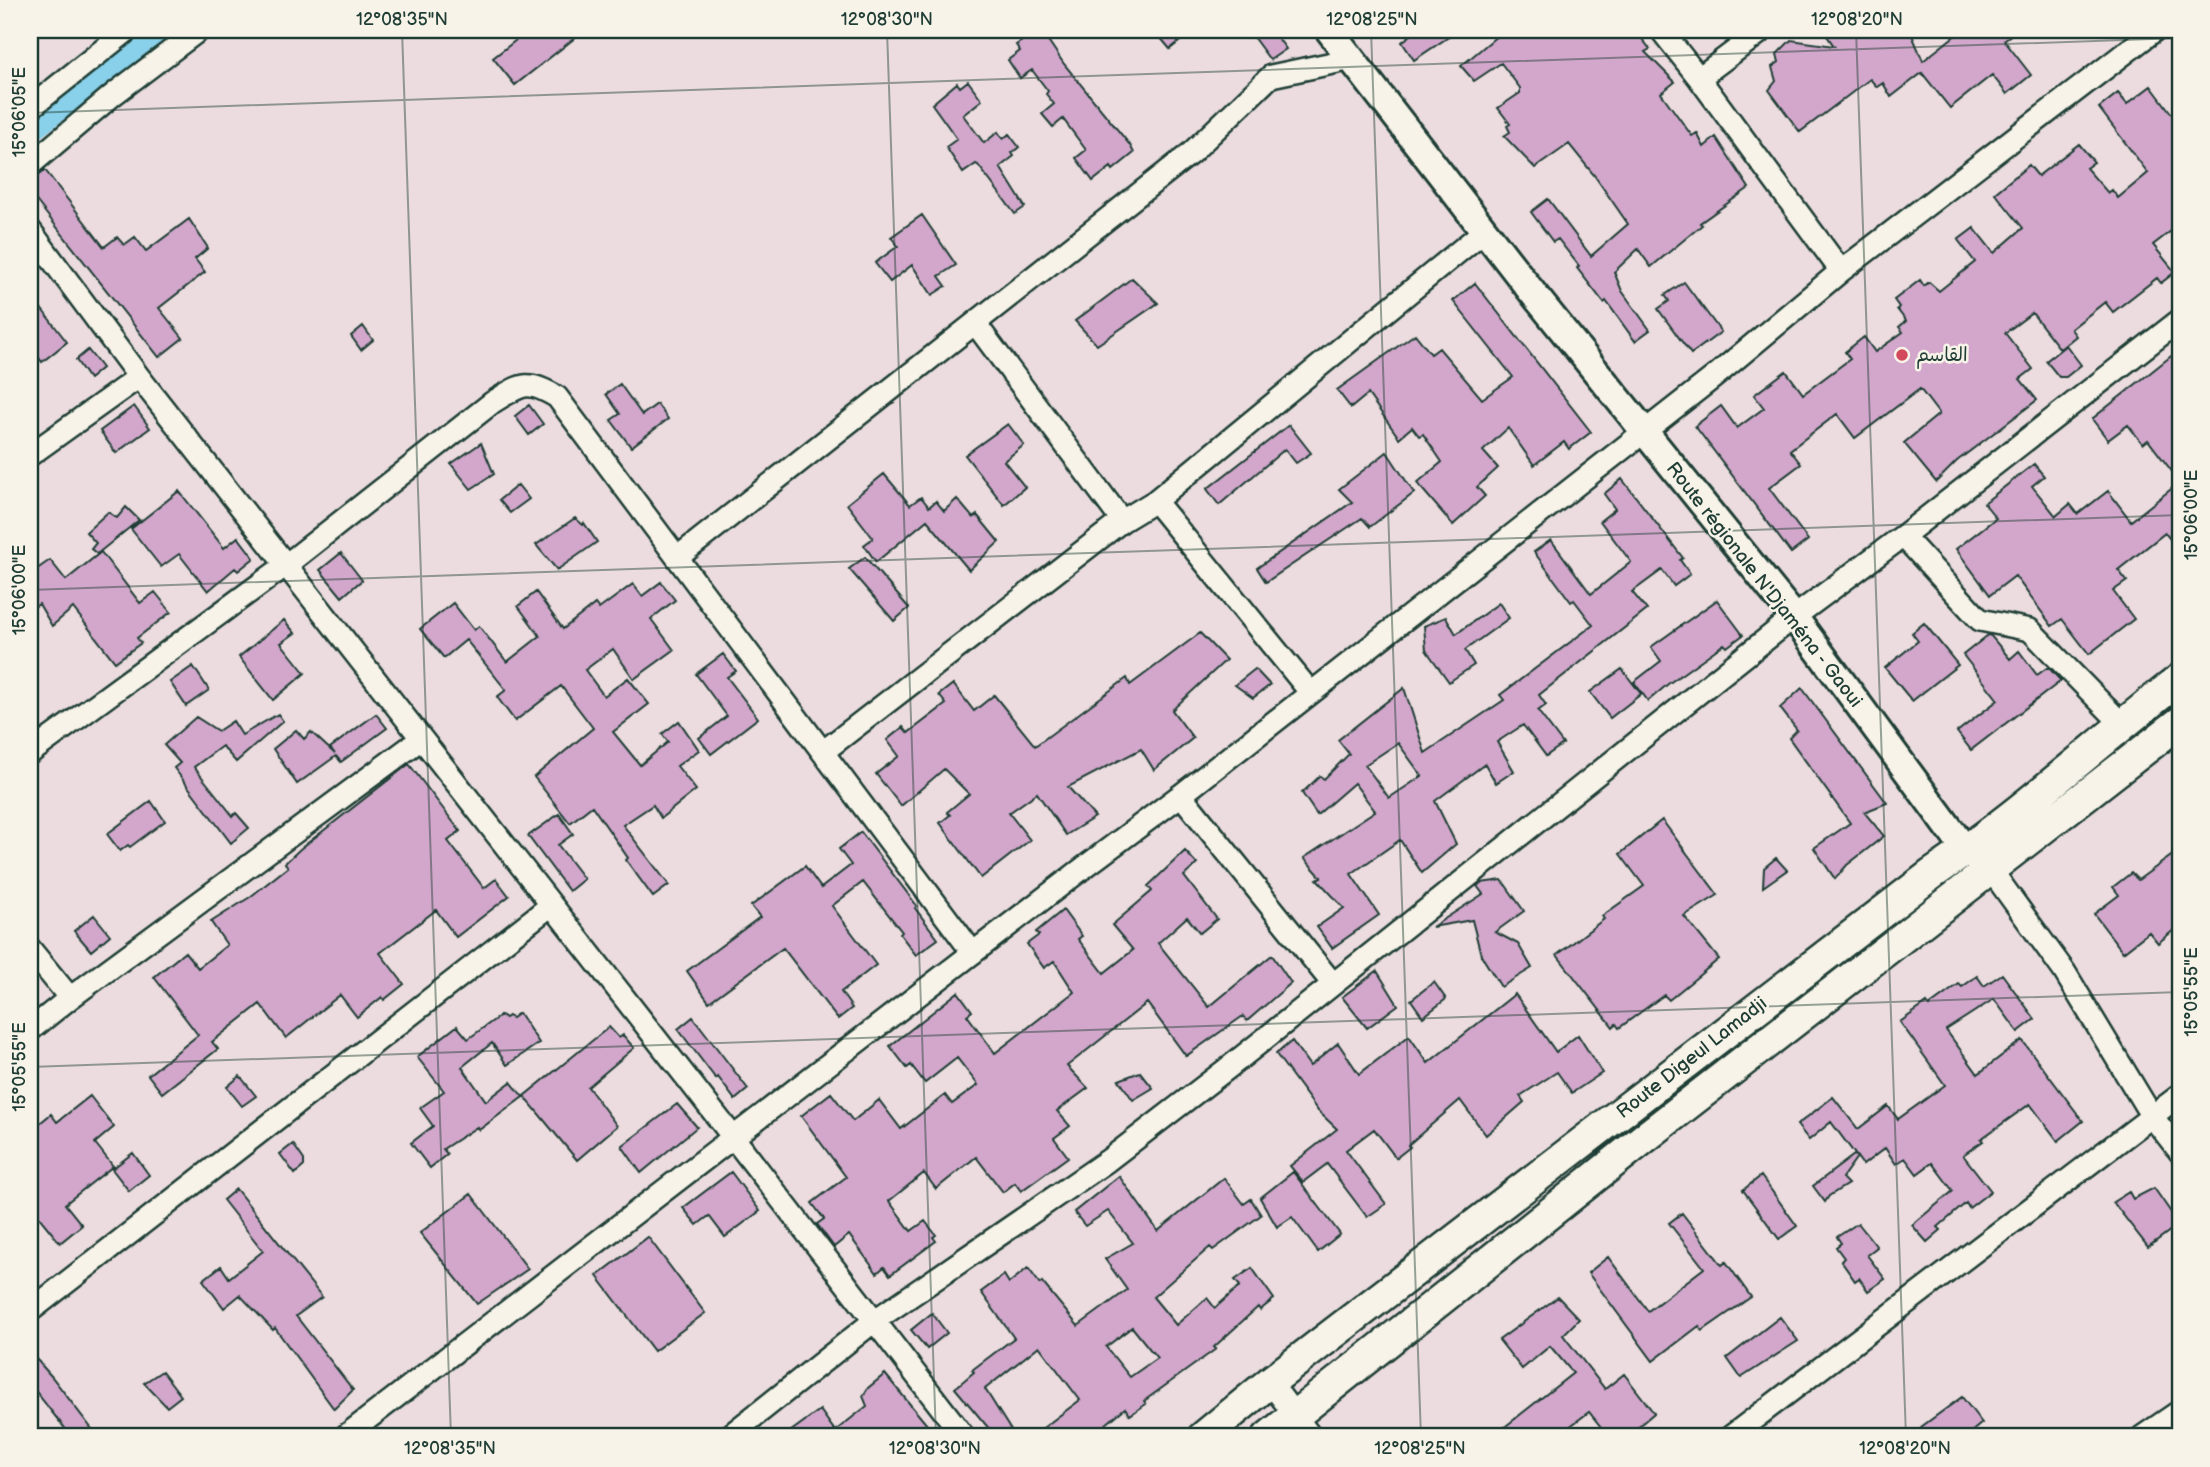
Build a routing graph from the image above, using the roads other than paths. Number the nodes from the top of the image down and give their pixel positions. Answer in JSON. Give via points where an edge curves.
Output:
{"nodes":[{"id":1,"x":128,"y":30,"type":"edge"},
{"id":2,"x":199,"y":30,"type":"edge"},
{"id":3,"x":1329,"y":30,"type":"edge"},
{"id":4,"x":1661,"y":30,"type":"edge"},
{"id":5,"x":1763,"y":30,"type":"edge"},
{"id":6,"x":2155,"y":30,"type":"edge"},
{"id":7,"x":1352,"y":59,"type":"junction"},
{"id":8,"x":1699,"y":78,"type":"junction"},
{"id":9,"x":30,"y":108,"type":"edge"},
{"id":10,"x":30,"y":164,"type":"edge"},
{"id":11,"x":30,"y":230,"type":"edge"},
{"id":12,"x":1485,"y":230,"type":"junction"},
{"id":13,"x":1841,"y":271,"type":"junction"},
{"id":14,"x":2180,"y":320,"type":"edge"},
{"id":15,"x":975,"y":323,"type":"junction"},
{"id":16,"x":139,"y":376,"type":"junction"},
{"id":17,"x":1643,"y":431,"type":"junction"},
{"id":18,"x":30,"y":455,"type":"edge"},
{"id":19,"x":1155,"y":501,"type":"junction"},
{"id":20,"x":1122,"y":521,"type":"junction"},
{"id":21,"x":1903,"y":536,"type":"junction"},
{"id":22,"x":678,"y":557,"type":"junction"},
{"id":23,"x":286,"y":565,"type":"junction"},
{"id":24,"x":1794,"y":617,"type":"junction"},
{"id":25,"x":2180,"y":679,"type":"edge"},
{"id":26,"x":1311,"y":692,"type":"junction"},
{"id":27,"x":2180,"y":722,"type":"edge"},
{"id":28,"x":2122,"y":724,"type":"junction"},
{"id":29,"x":421,"y":739,"type":"junction"},
{"id":30,"x":824,"y":751,"type":"junction"},
{"id":31,"x":30,"y":753,"type":"edge"},
{"id":32,"x":1181,"y":795,"type":"junction"},
{"id":33,"x":1966,"y":851,"type":"junction"},
{"id":34,"x":1991,"y":870,"type":"junction"},
{"id":35,"x":550,"y":906,"type":"junction"},
{"id":36,"x":30,"y":949,"type":"edge"},
{"id":37,"x":974,"y":953,"type":"junction"},
{"id":38,"x":1334,"y":984,"type":"junction"},
{"id":39,"x":70,"y":998,"type":"junction"},
{"id":40,"x":30,"y":1030,"type":"edge"},
{"id":41,"x":2180,"y":1095,"type":"edge"},
{"id":42,"x":2151,"y":1115,"type":"junction"},
{"id":43,"x":733,"y":1137,"type":"junction"},
{"id":44,"x":2180,"y":1152,"type":"edge"},
{"id":45,"x":30,"y":1311,"type":"edge"},
{"id":46,"x":874,"y":1321,"type":"junction"},
{"id":47,"x":1270,"y":1382,"type":"junction"},
{"id":48,"x":2180,"y":1410,"type":"edge"},
{"id":49,"x":1303,"y":1426,"type":"edge"},
{"id":50,"x":344,"y":1437,"type":"edge"},
{"id":51,"x":728,"y":1437,"type":"edge"},
{"id":52,"x":964,"y":1437,"type":"edge"},
{"id":53,"x":1203,"y":1437,"type":"edge"},
{"id":54,"x":1268,"y":1437,"type":"edge"},
{"id":55,"x":1730,"y":1437,"type":"edge"},
{"id":56,"x":2142,"y":1437,"type":"edge"}],
"edges":[{"from":1,"to":9,"type":"street"},
{"from":2,"to":10,"type":"street"},
{"from":3,"to":7,"type":"street","name":"Route régionale N'Djaména - Gaoui"},
{"from":4,"to":8,"type":"street"},
{"from":5,"to":8,"type":"street"},
{"from":6,"to":13,"type":"street"},
{"from":7,"to":12,"type":"street","name":"Route régionale N'Djaména - Gaoui"},
{"from":7,"to":15,"type":"street","via":[[1271,76],[1191,153]]},
{"from":8,"to":13,"type":"street"},
{"from":11,"to":16,"type":"street"},
{"from":12,"to":17,"type":"street","name":"Route régionale N'Djaména - Gaoui"},
{"from":12,"to":19,"type":"street"},
{"from":13,"to":17,"type":"street"},
{"from":14,"to":21,"type":"street"},
{"from":15,"to":20,"type":"street"},
{"from":15,"to":22,"type":"street"},
{"from":16,"to":18,"type":"street"},
{"from":16,"to":23,"type":"street"},
{"from":17,"to":24,"type":"street","name":"Route régionale N'Djaména - Gaoui"},
{"from":17,"to":26,"type":"street"},
{"from":19,"to":20,"type":"street"},
{"from":19,"to":26,"type":"street"},
{"from":20,"to":30,"type":"street"},
{"from":21,"to":24,"type":"street"},
{"from":21,"to":28,"type":"street","via":[[1980,620],[2030,630]]},
{"from":22,"to":23,"type":"street","via":[[557,397],[539,386],[519,386]]},
{"from":22,"to":30,"type":"street"},
{"from":23,"to":29,"type":"street"},
{"from":23,"to":31,"type":"street"},
{"from":24,"to":33,"type":"street","name":"Route régionale N'Djaména - Gaoui"},
{"from":24,"to":38,"type":"street"},
{"from":25,"to":28,"type":"main road","name":"Route Digeul Lamadji"},
{"from":26,"to":32,"type":"street"},
{"from":27,"to":34,"type":"main road","name":"Route Digeul Lamadji"},
{"from":28,"to":33,"type":"main road","name":"Route Digeul Lamadji"},
{"from":29,"to":35,"type":"street"},
{"from":29,"to":39,"type":"street"},
{"from":30,"to":37,"type":"street"},
{"from":32,"to":37,"type":"street"},
{"from":32,"to":38,"type":"street"},
{"from":33,"to":34,"type":"street","name":"Route régionale N'Djaména - Gaoui"},
{"from":33,"to":47,"type":"main road","name":"Route Digeul Lamadji"},
{"from":34,"to":42,"type":"street","name":"Route régionale N'Djaména - Gaoui","via":[[2064,971]]},
{"from":34,"to":49,"type":"main road","name":"Route Digeul Lamadji","via":[[1892,944]]},
{"from":35,"to":43,"type":"street"},
{"from":35,"to":45,"type":"street"},
{"from":36,"to":39,"type":"street"},
{"from":37,"to":43,"type":"street"},
{"from":38,"to":46,"type":"street","via":[[1107,1161]]},
{"from":39,"to":40,"type":"street"},
{"from":41,"to":42,"type":"street"},
{"from":42,"to":44,"type":"street","name":"Route régionale N'Djaména - Gaoui"},
{"from":42,"to":55,"type":"street"},
{"from":43,"to":46,"type":"street"},
{"from":43,"to":50,"type":"street"},
{"from":46,"to":51,"type":"street"},
{"from":46,"to":52,"type":"street"},
{"from":47,"to":49,"type":"street"},
{"from":47,"to":53,"type":"main road","name":"Route Digeul Lamadji"},
{"from":48,"to":56,"type":"street"},
{"from":49,"to":54,"type":"main road","name":"Route Digeul Lamadji"}]}
